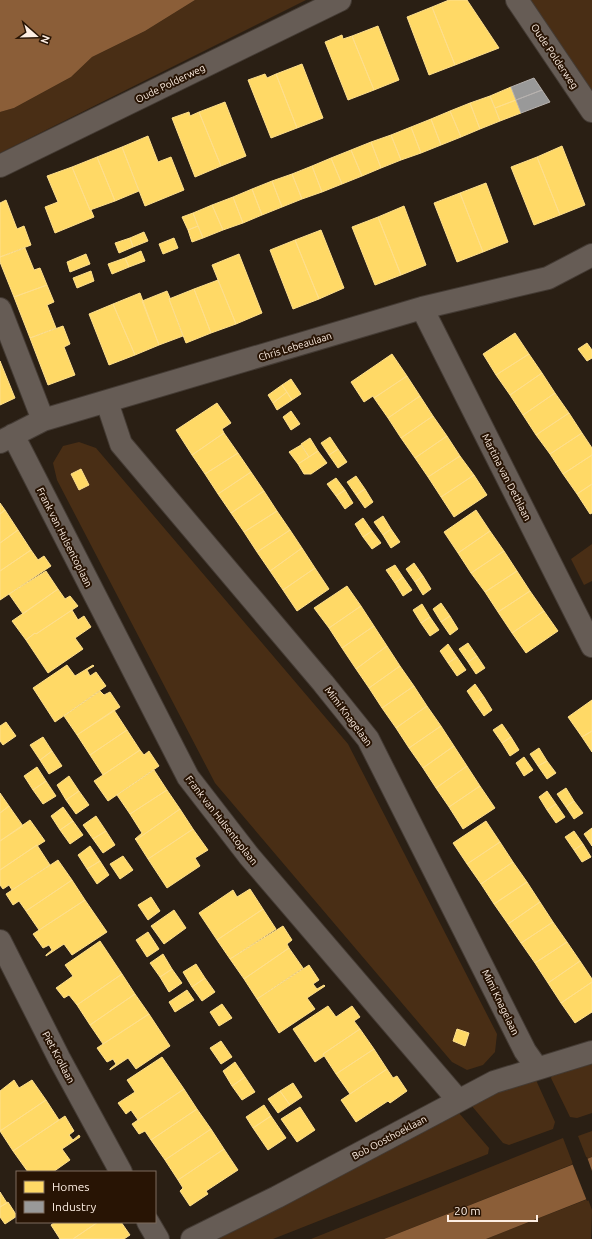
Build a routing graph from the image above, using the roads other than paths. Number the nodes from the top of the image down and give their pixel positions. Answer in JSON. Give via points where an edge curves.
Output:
{"nodes":[{"id":1,"x":340,"y":0,"type":"edge"},
{"id":2,"x":517,"y":0,"type":"edge"},
{"id":3,"x":592,"y":111,"type":"edge"},
{"id":4,"x":0,"y":166,"type":"edge"},
{"id":5,"x":592,"y":255,"type":"edge"},
{"id":6,"x":422,"y":308,"type":"junction"},
{"id":7,"x":0,"y":309,"type":"edge"},
{"id":8,"x":107,"y":402,"type":"junction"},
{"id":9,"x":43,"y":420,"type":"junction"},
{"id":10,"x":6,"y":438,"type":"edge"},
{"id":11,"x":592,"y":646,"type":"edge"},
{"id":12,"x":0,"y":941,"type":"edge"},
{"id":13,"x":592,"y":1052,"type":"edge"},
{"id":14,"x":537,"y":1068,"type":"junction"},
{"id":15,"x":458,"y":1100,"type":"junction"},
{"id":16,"x":120,"y":1171,"type":"edge"},
{"id":17,"x":149,"y":1223,"type":"edge"},
{"id":18,"x":158,"y":1239,"type":"edge"},
{"id":19,"x":192,"y":1239,"type":"edge"}],
"edges":[{"from":1,"to":4,"type":"street","name":"Oude Polderweg"},
{"from":2,"to":3,"type":"street","name":"Oude Polderweg"},
{"from":5,"to":6,"type":"street","name":"Chris Lebeaulaan","via":[[548,278]]},
{"from":6,"to":8,"type":"street","name":"Chris Lebeaulaan"},
{"from":6,"to":11,"type":"street","name":"Martina van Dethlaan"},
{"from":7,"to":9,"type":"street"},
{"from":8,"to":9,"type":"street","name":"Chris Lebeaulaan"},
{"from":8,"to":14,"type":"street","name":"Mimi Knagelaan","via":[[121,444],[368,739],[525,1051]]},
{"from":9,"to":10,"type":"street","name":"Chris Lebeaulaan"},
{"from":10,"to":15,"type":"street","name":"Frank van Hulsentoplaan","via":[[188,777],[249,856]]},
{"from":12,"to":16,"type":"street","name":"Piet Krollaan","via":[[58,1058]]},
{"from":13,"to":14,"type":"street","name":"Bob Oosthoeklaan"},
{"from":14,"to":15,"type":"street","name":"Bob Oosthoeklaan","via":[[494,1082]]},
{"from":15,"to":19,"type":"street","name":"Bob Oosthoeklaan","via":[[277,1197]]},
{"from":17,"to":18,"type":"street"}]}
